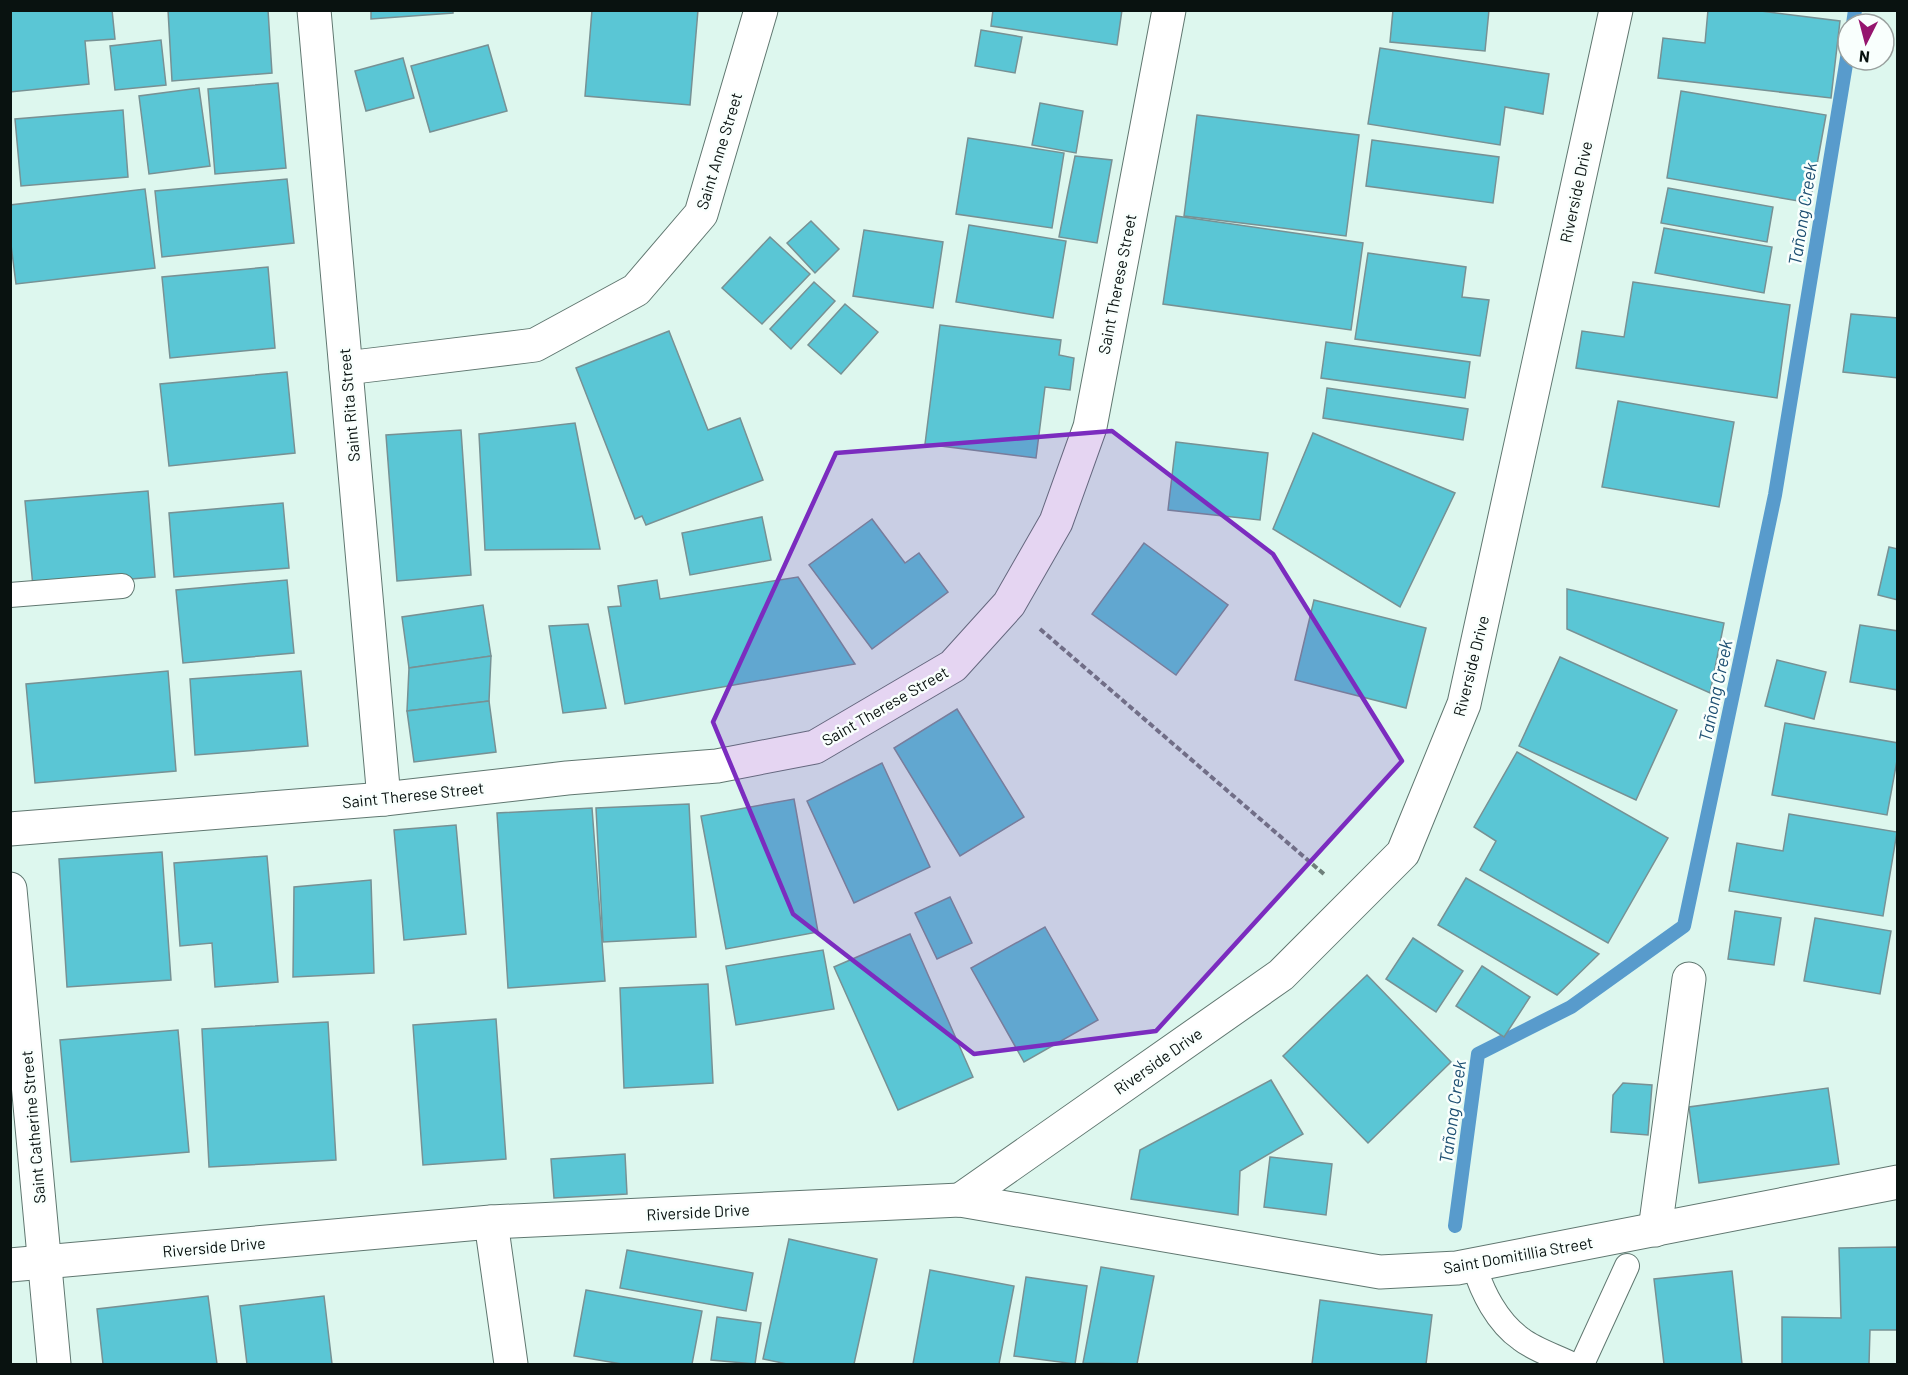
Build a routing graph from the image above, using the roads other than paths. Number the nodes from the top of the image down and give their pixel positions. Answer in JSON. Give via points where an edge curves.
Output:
{"nodes":[{"id":1,"x":314,"y":10,"type":"edge"},
{"id":2,"x":761,"y":10,"type":"edge"},
{"id":3,"x":1169,"y":10,"type":"edge"},
{"id":4,"x":1616,"y":10,"type":"edge"},
{"id":5,"x":346,"y":368,"type":"junction"},
{"id":6,"x":122,"y":586,"type":"dead end"},
{"id":7,"x":10,"y":595,"type":"edge"},
{"id":8,"x":384,"y":798,"type":"junction"},
{"id":9,"x":10,"y":829,"type":"edge"},
{"id":10,"x":10,"y":889,"type":"edge"},
{"id":11,"x":1689,"y":979,"type":"dead end"},
{"id":12,"x":1898,"y":1182,"type":"edge"},
{"id":13,"x":960,"y":1200,"type":"junction"},
{"id":14,"x":490,"y":1222,"type":"junction"},
{"id":15,"x":1655,"y":1230,"type":"junction"},
{"id":16,"x":46,"y":1262,"type":"junction"},
{"id":17,"x":10,"y":1265,"type":"edge"},
{"id":18,"x":1466,"y":1266,"type":"junction"},
{"id":19,"x":1627,"y":1266,"type":"dead end"},
{"id":20,"x":54,"y":1365,"type":"edge"},
{"id":21,"x":511,"y":1365,"type":"edge"},
{"id":22,"x":1571,"y":1365,"type":"edge"},
{"id":23,"x":1582,"y":1365,"type":"edge"}],
"edges":[{"from":1,"to":5,"type":"street","name":"Saint Rita Street"},
{"from":2,"to":5,"type":"street","name":"Saint Anne Street","via":[[701,214],[636,290],[535,345]]},
{"from":3,"to":8,"type":"street","name":"Saint Therese Street","via":[[1090,427],[1056,522],[1009,604],[953,666],[815,747],[717,766]]},
{"from":4,"to":13,"type":"street","name":"Riverside Drive","via":[[1464,704],[1403,853],[1281,975]]},
{"from":5,"to":8,"type":"street","name":"Saint Rita Street"},
{"from":6,"to":7,"type":"lane"},
{"from":8,"to":9,"type":"street","name":"Saint Therese Street"},
{"from":10,"to":16,"type":"street","name":"Saint Catherine Street"},
{"from":11,"to":15,"type":"street"},
{"from":12,"to":15,"type":"street","name":"Saint Domitillia Street"},
{"from":13,"to":14,"type":"street","name":"Riverside Drive"},
{"from":13,"to":18,"type":"street","name":"Saint Domitillia Street","via":[[1380,1272]]},
{"from":14,"to":16,"type":"street","name":"Riverside Drive"},
{"from":14,"to":21,"type":"street"},
{"from":15,"to":18,"type":"street","name":"Saint Domitillia Street"},
{"from":16,"to":17,"type":"street","name":"Riverside Drive"},
{"from":16,"to":20,"type":"street","name":"Saint Catherine Street"},
{"from":18,"to":22,"type":"lane","via":[[1503,1322],[1521,1340]]},
{"from":19,"to":23,"type":"lane"}]}
